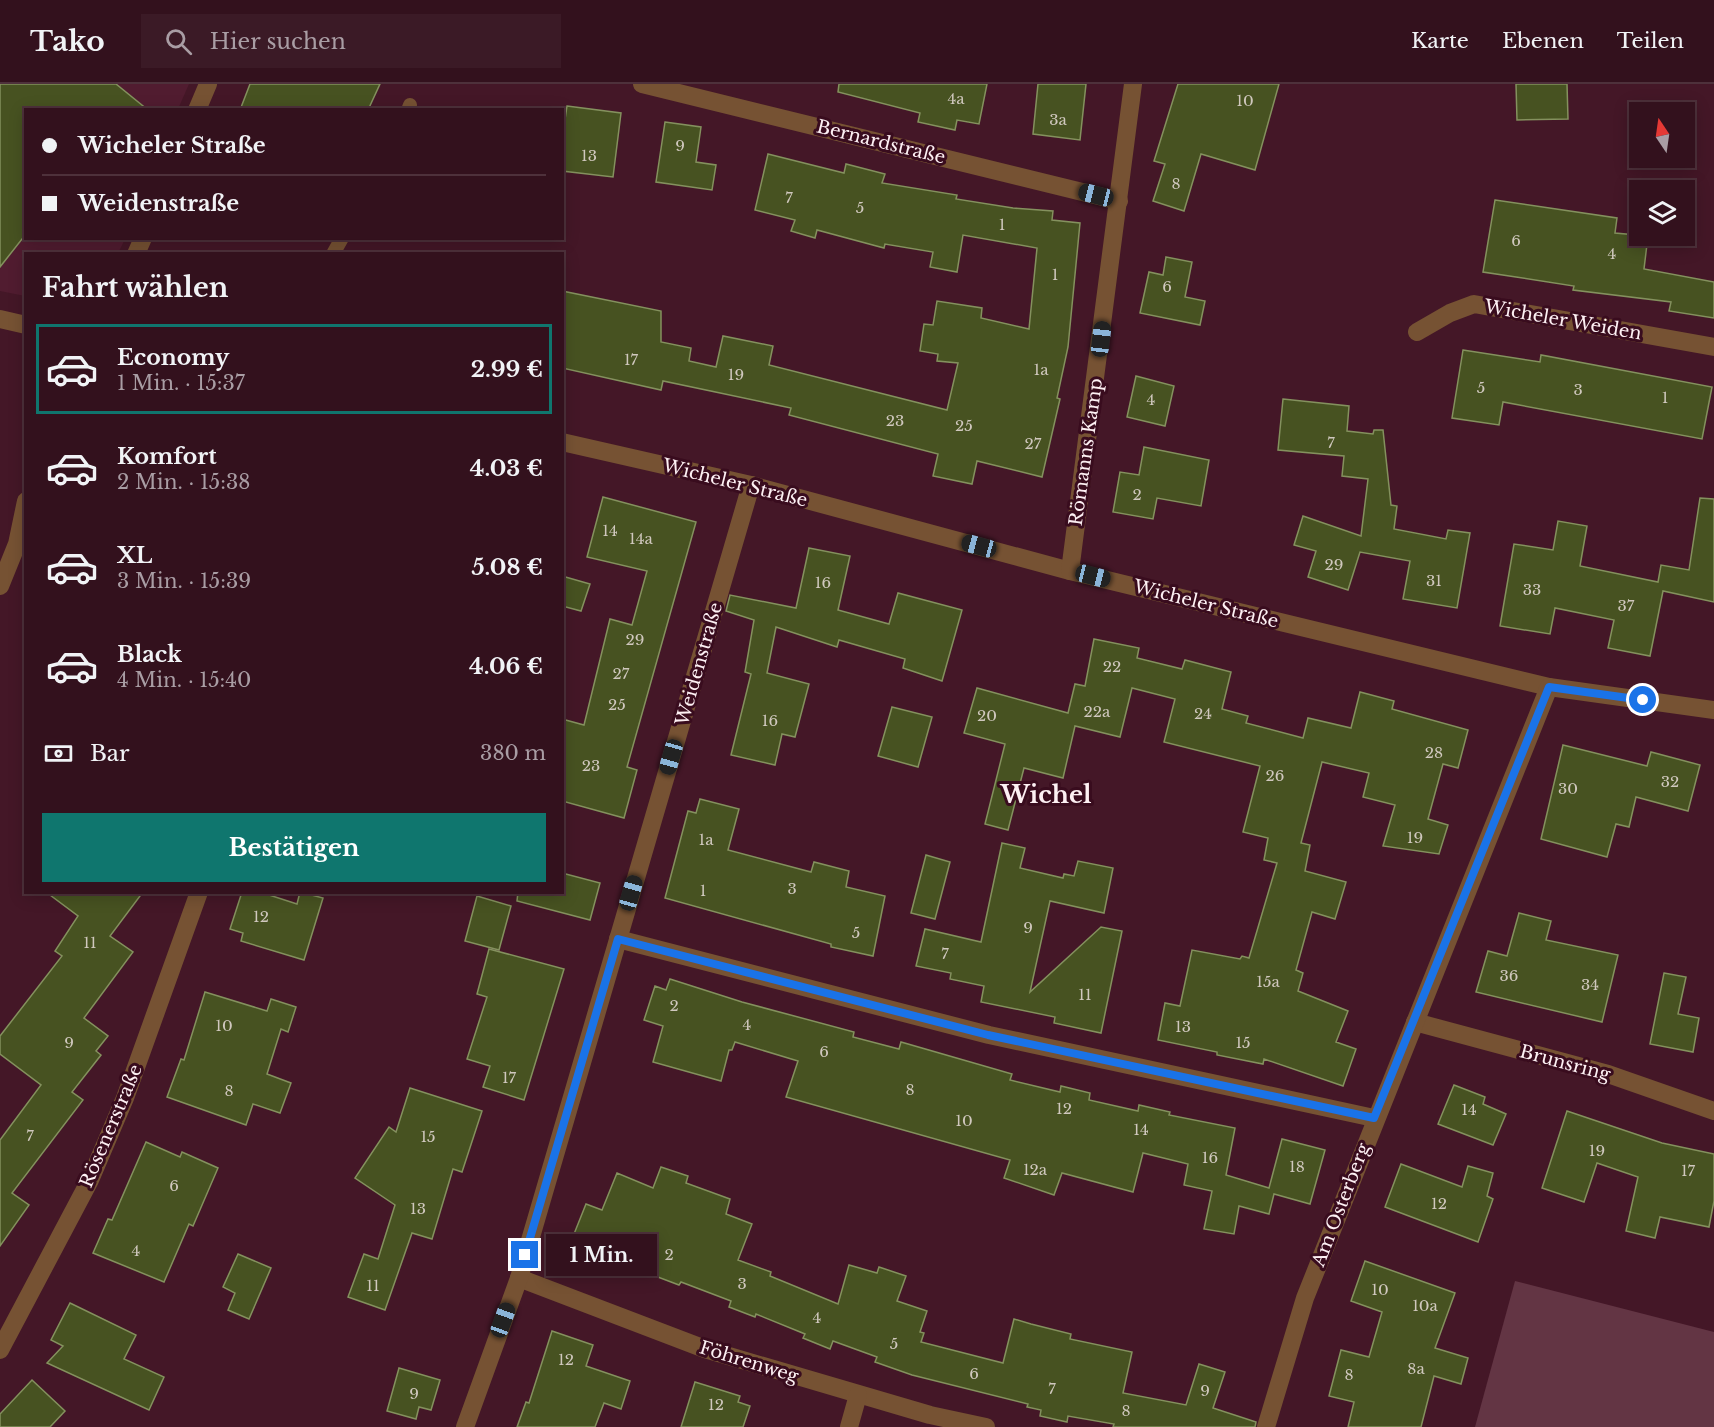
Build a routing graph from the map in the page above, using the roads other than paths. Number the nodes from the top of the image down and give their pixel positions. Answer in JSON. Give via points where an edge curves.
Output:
{"nodes":[{"id":1,"x":207,"y":84,"type":"edge"},
{"id":2,"x":642,"y":84,"type":"edge"},
{"id":3,"x":1133,"y":84,"type":"edge"},
{"id":4,"x":198,"y":108,"type":"edge"},
{"id":5,"x":1119,"y":201,"type":"junction"},
{"id":6,"x":0,"y":319,"type":"edge"},
{"id":7,"x":24,"y":325,"type":"edge"},
{"id":8,"x":1417,"y":332,"type":"dead end"},
{"id":9,"x":1714,"y":347,"type":"edge"},
{"id":10,"x":564,"y":442,"type":"edge"},
{"id":11,"x":751,"y":485,"type":"junction"},
{"id":12,"x":24,"y":511,"type":"edge"},
{"id":13,"x":1070,"y":571,"type":"junction"},
{"id":14,"x":0,"y":586,"type":"edge"},
{"id":15,"x":1549,"y":687,"type":"junction"},
{"id":16,"x":1714,"y":710,"type":"edge"},
{"id":17,"x":198,"y":894,"type":"edge"},
{"id":18,"x":618,"y":939,"type":"junction"},
{"id":19,"x":1415,"y":1022,"type":"junction"},
{"id":20,"x":1714,"y":1111,"type":"edge"},
{"id":21,"x":1374,"y":1118,"type":"junction"},
{"id":22,"x":519,"y":1278,"type":"junction"},
{"id":23,"x":0,"y":1350,"type":"edge"},
{"id":24,"x":858,"y":1395,"type":"junction"},
{"id":25,"x":465,"y":1427,"type":"edge"},
{"id":26,"x":849,"y":1427,"type":"edge"},
{"id":27,"x":986,"y":1427,"type":"edge"},
{"id":28,"x":1266,"y":1427,"type":"edge"}],
"edges":[{"from":1,"to":4,"type":"street"},
{"from":2,"to":5,"type":"street","name":"Bernardstraße"},
{"from":3,"to":5,"type":"street","name":"Römanns Kamp"},
{"from":5,"to":13,"type":"street","name":"Römanns Kamp"},
{"from":6,"to":7,"type":"street"},
{"from":8,"to":9,"type":"street","name":"Wicheler Weiden","via":[[1474,304]]},
{"from":10,"to":11,"type":"street","name":"Wicheler Straße"},
{"from":11,"to":13,"type":"street","name":"Wicheler Straße"},
{"from":11,"to":18,"type":"street","name":"Weidenstraße"},
{"from":12,"to":14,"type":"street","via":[[17,544]]},
{"from":13,"to":15,"type":"street","name":"Wicheler Straße"},
{"from":15,"to":16,"type":"street","name":"Wicheler Straße"},
{"from":15,"to":19,"type":"street","name":"Am Osterberg"},
{"from":17,"to":23,"type":"street","name":"Rösenerstraße","via":[[125,1098],[94,1169]]},
{"from":18,"to":21,"type":"street","via":[[988,1035]]},
{"from":18,"to":22,"type":"street","name":"Weidenstraße"},
{"from":19,"to":20,"type":"street","name":"Brunsring","via":[[1608,1074]]},
{"from":19,"to":21,"type":"street","name":"Am Osterberg"},
{"from":21,"to":28,"type":"street","name":"Am Osterberg","via":[[1305,1298]]},
{"from":22,"to":24,"type":"street","name":"Föhrenweg","via":[[705,1349]]},
{"from":22,"to":25,"type":"street","name":"Weidenstraße"},
{"from":24,"to":26,"type":"street"},
{"from":24,"to":27,"type":"street","name":"Föhrenweg"}]}
